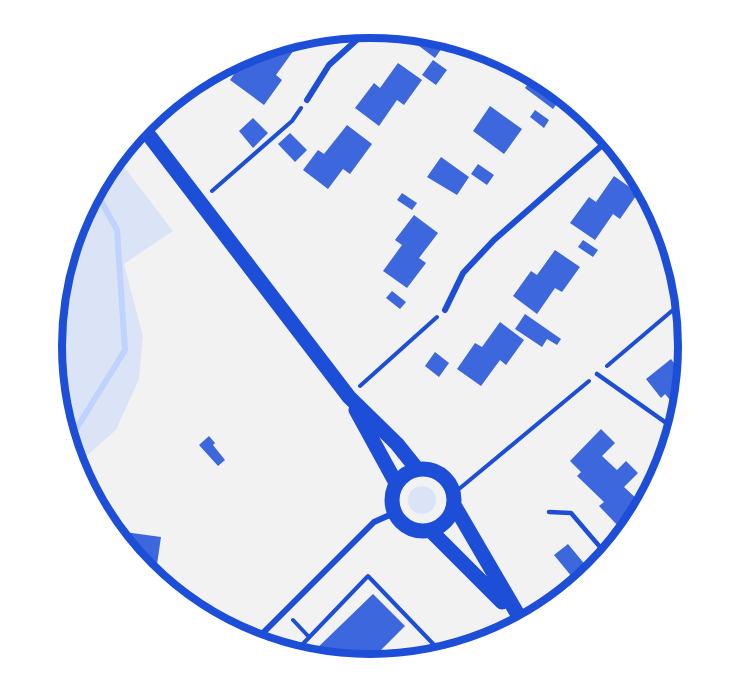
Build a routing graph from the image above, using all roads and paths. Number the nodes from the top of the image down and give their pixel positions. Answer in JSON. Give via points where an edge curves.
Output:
{"nodes":[{"id":1,"x":359,"y":38,"type":"edge"},
{"id":2,"x":307,"y":100,"type":"joint"},
{"id":3,"x":147,"y":133,"type":"edge"},
{"id":4,"x":603,"y":144,"type":"edge"},
{"id":5,"x":200,"y":204,"type":"junction"},
{"id":6,"x":675,"y":308,"type":"edge"},
{"id":7,"x":445,"y":310,"type":"joint"},
{"id":8,"x":597,"y":374,"type":"junction"},
{"id":9,"x":349,"y":397,"type":"junction"},
{"id":10,"x":667,"y":424,"type":"edge"},
{"id":11,"x":417,"y":469,"type":"junction"},
{"id":12,"x":396,"y":483,"type":"junction"},
{"id":13,"x":454,"y":499,"type":"junction"},
{"id":14,"x":549,"y":512,"type":"dead end"},
{"id":15,"x":394,"y":513,"type":"junction"},
{"id":16,"x":430,"y":530,"type":"junction"},
{"id":17,"x":601,"y":549,"type":"edge"},
{"id":18,"x":284,"y":612,"type":"junction"},
{"id":19,"x":518,"y":615,"type":"edge"},
{"id":20,"x":517,"y":616,"type":"edge"},
{"id":21,"x":262,"y":634,"type":"edge"},
{"id":22,"x":309,"y":637,"type":"junction"},
{"id":23,"x":301,"y":646,"type":"edge"},
{"id":24,"x":436,"y":647,"type":"edge"}],
"edges":[{"from":1,"to":2,"type":"street","via":[[329,65]]},
{"from":2,"to":5,"type":"path","via":[[292,121]]},
{"from":3,"to":5,"type":"main road"},
{"from":4,"to":7,"type":"street","via":[[494,240],[463,273]]},
{"from":5,"to":9,"type":"main road"},
{"from":6,"to":8,"type":"path"},
{"from":7,"to":9,"type":"path"},
{"from":8,"to":10,"type":"lane"},
{"from":8,"to":13,"type":"path"},
{"from":9,"to":11,"type":"main road"},
{"from":9,"to":12,"type":"main road"},
{"from":11,"to":12,"type":"main road"},
{"from":11,"to":13,"type":"main road","via":[[440,474],[449,482]]},
{"from":12,"to":15,"type":"main road"},
{"from":13,"to":16,"type":"main road","via":[[449,517]]},
{"from":13,"to":19,"type":"main road"},
{"from":14,"to":17,"type":"lane","via":[[571,513]]},
{"from":15,"to":16,"type":"main road","via":[[409,528]]},
{"from":15,"to":18,"type":"street","via":[[374,522]]},
{"from":16,"to":20,"type":"main road"},
{"from":18,"to":21,"type":"street"},
{"from":18,"to":22,"type":"path"},
{"from":22,"to":23,"type":"path"},
{"from":22,"to":24,"type":"path","via":[[368,576]]}]}
